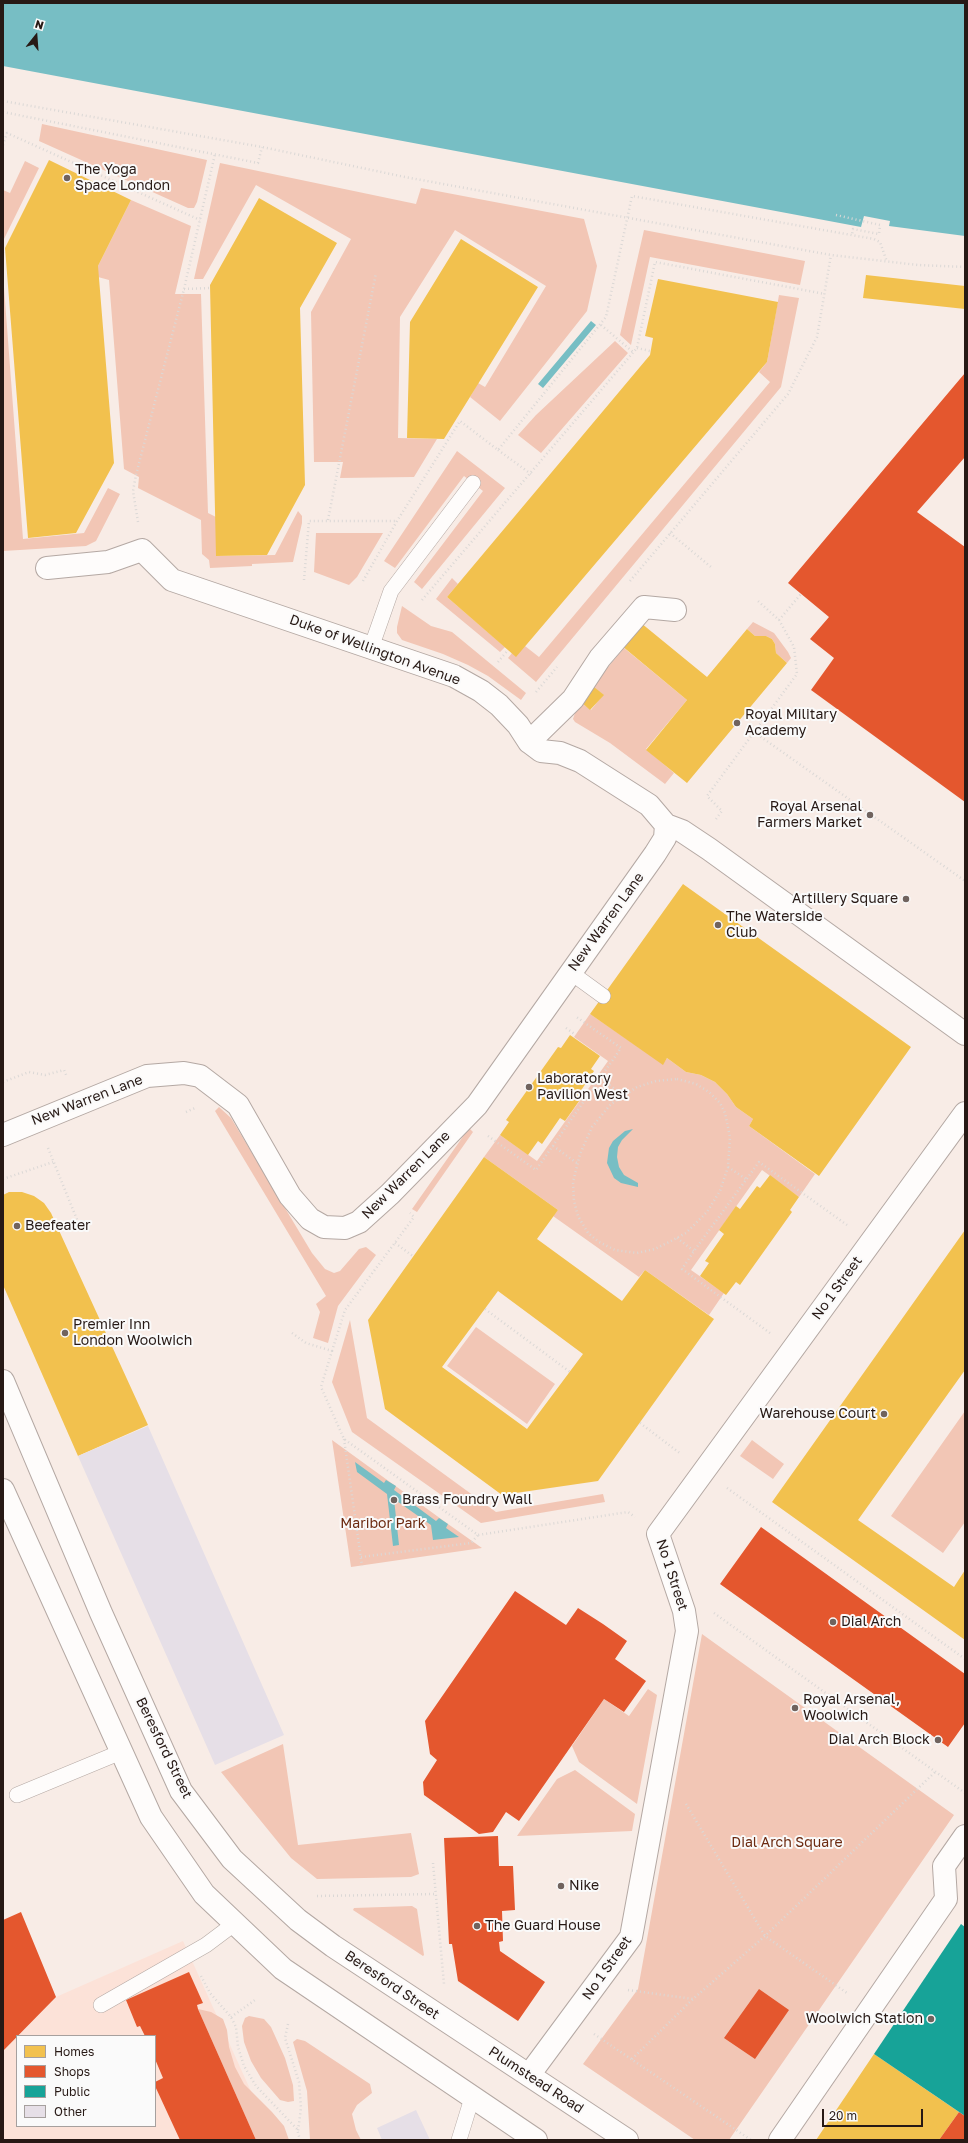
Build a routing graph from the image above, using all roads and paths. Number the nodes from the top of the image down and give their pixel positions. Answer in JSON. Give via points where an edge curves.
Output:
{"nodes":[{"id":1,"x":3,"y":101,"type":"edge"},
{"id":2,"x":3,"y":112,"type":"edge"},
{"id":3,"x":3,"y":145,"type":"edge"},
{"id":4,"x":262,"y":148,"type":"junction"},
{"id":5,"x":215,"y":154,"type":"junction"},
{"id":6,"x":836,"y":215,"type":"dead end"},
{"id":7,"x":626,"y":218,"type":"junction"},
{"id":8,"x":200,"y":220,"type":"junction"},
{"id":9,"x":852,"y":235,"type":"junction"},
{"id":10,"x":831,"y":255,"type":"junction"},
{"id":11,"x":888,"y":262,"type":"junction"},
{"id":12,"x":965,"y":267,"type":"edge"},
{"id":13,"x":376,"y":273,"type":"dead end"},
{"id":14,"x":184,"y":288,"type":"junction"},
{"id":15,"x":210,"y":288,"type":"dead end"},
{"id":16,"x":825,"y":294,"type":"junction"},
{"id":17,"x":601,"y":325,"type":"junction"},
{"id":18,"x":637,"y":348,"type":"junction"},
{"id":19,"x":650,"y":351,"type":"dead end"},
{"id":20,"x":633,"y":352,"type":"junction"},
{"id":21,"x":448,"y":433,"type":"dead end"},
{"id":22,"x":451,"y":436,"type":"junction"},
{"id":23,"x":498,"y":450,"type":"junction"},
{"id":24,"x":531,"y":474,"type":"junction"},
{"id":25,"x":474,"y":483,"type":"dead end"},
{"id":26,"x":133,"y":491,"type":"dead end"},
{"id":27,"x":328,"y":520,"type":"junction"},
{"id":28,"x":397,"y":521,"type":"junction"},
{"id":29,"x":670,"y":533,"type":"junction"},
{"id":30,"x":711,"y":567,"type":"dead end"},
{"id":31,"x":47,"y":568,"type":"dead end"},
{"id":32,"x":304,"y":580,"type":"dead end"},
{"id":33,"x":363,"y":581,"type":"dead end"},
{"id":34,"x":625,"y":587,"type":"dead end"},
{"id":35,"x":801,"y":594,"type":"dead end"},
{"id":36,"x":422,"y":600,"type":"dead end"},
{"id":37,"x":758,"y":601,"type":"dead end"},
{"id":38,"x":675,"y":610,"type":"dead end"},
{"id":39,"x":779,"y":620,"type":"junction"},
{"id":40,"x":371,"y":648,"type":"junction"},
{"id":41,"x":508,"y":650,"type":"dead end"},
{"id":42,"x":498,"y":662,"type":"dead end"},
{"id":43,"x":560,"y":664,"type":"dead end"},
{"id":44,"x":535,"y":693,"type":"dead end"},
{"id":45,"x":754,"y":732,"type":"junction"},
{"id":46,"x":529,"y":742,"type":"junction"},
{"id":47,"x":714,"y":822,"type":"dead end"},
{"id":48,"x":666,"y":825,"type":"junction"},
{"id":49,"x":965,"y":881,"type":"edge"},
{"id":50,"x":570,"y":972,"type":"junction"},
{"id":51,"x":603,"y":996,"type":"dead end"},
{"id":52,"x":584,"y":1022,"type":"dead end"},
{"id":53,"x":965,"y":1034,"type":"edge"},
{"id":54,"x":64,"y":1070,"type":"dead end"},
{"id":55,"x":600,"y":1078,"type":"junction"},
{"id":56,"x":3,"y":1082,"type":"edge"},
{"id":57,"x":624,"y":1096,"type":"junction"},
{"id":58,"x":965,"y":1113,"type":"edge"},
{"id":59,"x":3,"y":1135,"type":"edge"},
{"id":60,"x":496,"y":1142,"type":"dead end"},
{"id":61,"x":552,"y":1146,"type":"junction"},
{"id":62,"x":50,"y":1152,"type":"dead end"},
{"id":63,"x":53,"y":1162,"type":"junction"},
{"id":64,"x":577,"y":1164,"type":"junction"},
{"id":65,"x":728,"y":1167,"type":"junction"},
{"id":66,"x":746,"y":1179,"type":"junction"},
{"id":67,"x":3,"y":1180,"type":"edge"},
{"id":68,"x":414,"y":1217,"type":"dead end"},
{"id":69,"x":78,"y":1222,"type":"dead end"},
{"id":70,"x":677,"y":1238,"type":"junction"},
{"id":71,"x":870,"y":1242,"type":"junction"},
{"id":72,"x":395,"y":1243,"type":"junction"},
{"id":73,"x":694,"y":1252,"type":"junction"},
{"id":74,"x":414,"y":1257,"type":"dead end"},
{"id":75,"x":485,"y":1309,"type":"dead end"},
{"id":76,"x":292,"y":1333,"type":"dead end"},
{"id":77,"x":792,"y":1350,"type":"junction"},
{"id":78,"x":332,"y":1351,"type":"junction"},
{"id":79,"x":570,"y":1372,"type":"dead end"},
{"id":80,"x":3,"y":1381,"type":"edge"},
{"id":81,"x":640,"y":1423,"type":"dead end"},
{"id":82,"x":344,"y":1439,"type":"junction"},
{"id":83,"x":704,"y":1471,"type":"junction"},
{"id":84,"x":3,"y":1490,"type":"edge"},
{"id":85,"x":658,"y":1534,"type":"junction"},
{"id":86,"x":478,"y":1535,"type":"junction"},
{"id":87,"x":361,"y":1557,"type":"junction"},
{"id":88,"x":362,"y":1566,"type":"dead end"},
{"id":89,"x":684,"y":1611,"type":"junction"},
{"id":90,"x":965,"y":1659,"type":"edge"},
{"id":91,"x":121,"y":1752,"type":"junction"},
{"id":92,"x":662,"y":1766,"type":"junction"},
{"id":93,"x":935,"y":1772,"type":"junction"},
{"id":94,"x":965,"y":1793,"type":"edge"},
{"id":95,"x":17,"y":1795,"type":"dead end"},
{"id":96,"x":965,"y":1836,"type":"edge"},
{"id":97,"x":433,"y":1863,"type":"dead end"},
{"id":98,"x":436,"y":1894,"type":"junction"},
{"id":99,"x":317,"y":1896,"type":"dead end"},
{"id":100,"x":234,"y":1924,"type":"junction"},
{"id":101,"x":765,"y":1936,"type":"junction"},
{"id":102,"x":192,"y":1953,"type":"junction"},
{"id":103,"x":444,"y":1984,"type":"dead end"},
{"id":104,"x":596,"y":1985,"type":"junction"},
{"id":105,"x":693,"y":1999,"type":"junction"},
{"id":106,"x":255,"y":2000,"type":"dead end"},
{"id":107,"x":101,"y":2005,"type":"dead end"},
{"id":108,"x":870,"y":2009,"type":"junction"},
{"id":109,"x":231,"y":2017,"type":"junction"},
{"id":110,"x":571,"y":2019,"type":"junction"},
{"id":111,"x":446,"y":2021,"type":"joint"},
{"id":112,"x":288,"y":2024,"type":"dead end"},
{"id":113,"x":632,"y":2059,"type":"junction"},
{"id":114,"x":528,"y":2075,"type":"junction"},
{"id":115,"x":472,"y":2098,"type":"junction"},
{"id":116,"x":298,"y":2132,"type":"junction"},
{"id":117,"x":300,"y":2140,"type":"edge"},
{"id":118,"x":459,"y":2140,"type":"edge"},
{"id":119,"x":536,"y":2140,"type":"edge"},
{"id":120,"x":627,"y":2140,"type":"edge"},
{"id":121,"x":751,"y":2140,"type":"edge"},
{"id":122,"x":780,"y":2140,"type":"edge"}],
"edges":[{"from":1,"to":4,"type":"path"},
{"from":2,"to":5,"type":"path"},
{"from":3,"to":8,"type":"path","via":[[7,133]]},
{"from":4,"to":5,"type":"path","via":[[258,163]]},
{"from":4,"to":7,"type":"path"},
{"from":5,"to":8,"type":"path"},
{"from":6,"to":9,"type":"path","via":[[880,225],[879,234],[853,228]]},
{"from":7,"to":9,"type":"path","via":[[632,196]]},
{"from":7,"to":10,"type":"path"},
{"from":7,"to":17,"type":"path","via":[[606,317]]},
{"from":8,"to":14,"type":"path"},
{"from":9,"to":11,"type":"path","via":[[880,242]]},
{"from":10,"to":11,"type":"path"},
{"from":10,"to":16,"type":"path"},
{"from":11,"to":12,"type":"path"},
{"from":13,"to":27,"type":"path"},
{"from":14,"to":15,"type":"path"},
{"from":14,"to":26,"type":"path"},
{"from":16,"to":18,"type":"path","via":[[655,262]]},
{"from":16,"to":29,"type":"path","via":[[817,337],[788,394]]},
{"from":17,"to":20,"type":"path"},
{"from":17,"to":23,"type":"path"},
{"from":18,"to":19,"type":"path"},
{"from":18,"to":20,"type":"path"},
{"from":20,"to":24,"type":"path"},
{"from":21,"to":22,"type":"path"},
{"from":22,"to":23,"type":"path","via":[[460,421]]},
{"from":22,"to":28,"type":"path"},
{"from":23,"to":24,"type":"path"},
{"from":24,"to":36,"type":"path"},
{"from":25,"to":40,"type":"lane","via":[[392,591]]},
{"from":27,"to":28,"type":"path"},
{"from":27,"to":32,"type":"path","via":[[310,521]]},
{"from":28,"to":33,"type":"path"},
{"from":29,"to":30,"type":"path"},
{"from":29,"to":34,"type":"path"},
{"from":31,"to":40,"type":"street","name":"Duke of Wellington Avenue","via":[[108,562],[142,550],[172,580]]},
{"from":35,"to":39,"type":"path"},
{"from":37,"to":39,"type":"path"},
{"from":38,"to":46,"type":"street","via":[[644,607],[600,658],[573,699]]},
{"from":39,"to":45,"type":"path","via":[[794,647],[797,674]]},
{"from":40,"to":46,"type":"street","name":"Duke of Wellington Avenue","via":[[454,676],[481,691],[509,715]]},
{"from":41,"to":42,"type":"path"},
{"from":43,"to":44,"type":"path"},
{"from":45,"to":47,"type":"path","via":[[707,796],[722,811]]},
{"from":45,"to":49,"type":"path"},
{"from":46,"to":48,"type":"street","name":"Duke of Wellington Avenue","via":[[541,750],[560,753],[580,761],[649,805]]},
{"from":48,"to":50,"type":"street","name":"New Warren Lane","via":[[665,838],[655,854]]},
{"from":48,"to":53,"type":"street","name":"Duke of Wellington Avenue","via":[[682,830]]},
{"from":50,"to":51,"type":"lane"},
{"from":50,"to":59,"type":"street","name":"New Warren Lane","via":[[477,1104],[390,1194],[359,1222],[344,1228],[324,1227],[310,1219],[290,1196],[238,1105],[200,1076],[184,1073],[147,1076]]},
{"from":52,"to":55,"type":"path","via":[[620,1048]]},
{"from":54,"to":56,"type":"path","via":[[45,1075],[29,1072]]},
{"from":55,"to":57,"type":"path"},
{"from":55,"to":61,"type":"path"},
{"from":57,"to":64,"type":"path","via":[[611,1104],[592,1127]]},
{"from":57,"to":65,"type":"path","via":[[637,1087],[656,1081],[677,1079],[696,1084],[709,1092],[720,1103],[725,1113],[730,1137]]},
{"from":58,"to":71,"type":"street","name":"No 1 Street"},
{"from":60,"to":61,"type":"path","via":[[536,1170]]},
{"from":61,"to":64,"type":"path"},
{"from":62,"to":63,"type":"path"},
{"from":63,"to":67,"type":"path"},
{"from":63,"to":69,"type":"path"},
{"from":64,"to":70,"type":"path","via":[[573,1182],[578,1216],[588,1233],[599,1242],[615,1250],[637,1253],[655,1249]]},
{"from":65,"to":66,"type":"path"},
{"from":65,"to":70,"type":"path","via":[[720,1191],[707,1212]]},
{"from":66,"to":71,"type":"path","via":[[759,1162]]},
{"from":66,"to":73,"type":"path"},
{"from":68,"to":72,"type":"path"},
{"from":70,"to":73,"type":"path"},
{"from":71,"to":77,"type":"street","name":"No 1 Street"},
{"from":72,"to":74,"type":"path"},
{"from":72,"to":78,"type":"path","via":[[345,1310]]},
{"from":73,"to":77,"type":"path","via":[[682,1269]]},
{"from":75,"to":79,"type":"path"},
{"from":76,"to":78,"type":"path","via":[[306,1343]]},
{"from":77,"to":83,"type":"street","name":"No 1 Street"},
{"from":78,"to":82,"type":"path","via":[[321,1387]]},
{"from":80,"to":111,"type":"street","name":"Beresford Street","via":[[101,1614],[182,1791],[203,1822],[232,1859],[298,1920]]},
{"from":81,"to":83,"type":"path"},
{"from":82,"to":86,"type":"path"},
{"from":82,"to":87,"type":"path"},
{"from":83,"to":85,"type":"street","name":"No 1 Street"},
{"from":83,"to":90,"type":"path"},
{"from":84,"to":91,"type":"street"},
{"from":85,"to":86,"type":"path","via":[[628,1512]]},
{"from":85,"to":89,"type":"street","name":"No 1 Street"},
{"from":86,"to":87,"type":"path","via":[[471,1543]]},
{"from":87,"to":88,"type":"path"},
{"from":89,"to":92,"type":"street","name":"No 1 Street","via":[[687,1631]]},
{"from":89,"to":93,"type":"path","via":[[704,1606]]},
{"from":91,"to":95,"type":"lane"},
{"from":91,"to":100,"type":"street","via":[[151,1817],[204,1894]]},
{"from":92,"to":101,"type":"path"},
{"from":92,"to":104,"type":"street","name":"No 1 Street","via":[[631,1937]]},
{"from":93,"to":94,"type":"path"},
{"from":93,"to":101,"type":"path"},
{"from":96,"to":108,"type":"street","via":[[944,1866],[946,1899]]},
{"from":97,"to":98,"type":"path"},
{"from":98,"to":99,"type":"path"},
{"from":98,"to":103,"type":"path"},
{"from":100,"to":102,"type":"lane"},
{"from":100,"to":115,"type":"street","via":[[283,1969]]},
{"from":101,"to":105,"type":"path"},
{"from":101,"to":108,"type":"path"},
{"from":102,"to":107,"type":"lane"},
{"from":102,"to":109,"type":"path","via":[[210,1993]]},
{"from":104,"to":105,"type":"path"},
{"from":104,"to":110,"type":"street","name":"No 1 Street"},
{"from":105,"to":113,"type":"path"},
{"from":106,"to":109,"type":"path"},
{"from":108,"to":122,"type":"street"},
{"from":109,"to":116,"type":"path","via":[[236,2027],[238,2047],[244,2066],[256,2086],[277,2106]]},
{"from":110,"to":113,"type":"path"},
{"from":110,"to":114,"type":"street","name":"No 1 Street"},
{"from":111,"to":114,"type":"street","name":"Plumstead Road"},
{"from":112,"to":116,"type":"path","via":[[285,2038],[299,2082],[301,2108]]},
{"from":113,"to":121,"type":"path"},
{"from":114,"to":120,"type":"street","name":"Plumstead Road"},
{"from":115,"to":118,"type":"lane"},
{"from":115,"to":119,"type":"street"},
{"from":116,"to":117,"type":"path"}]}
